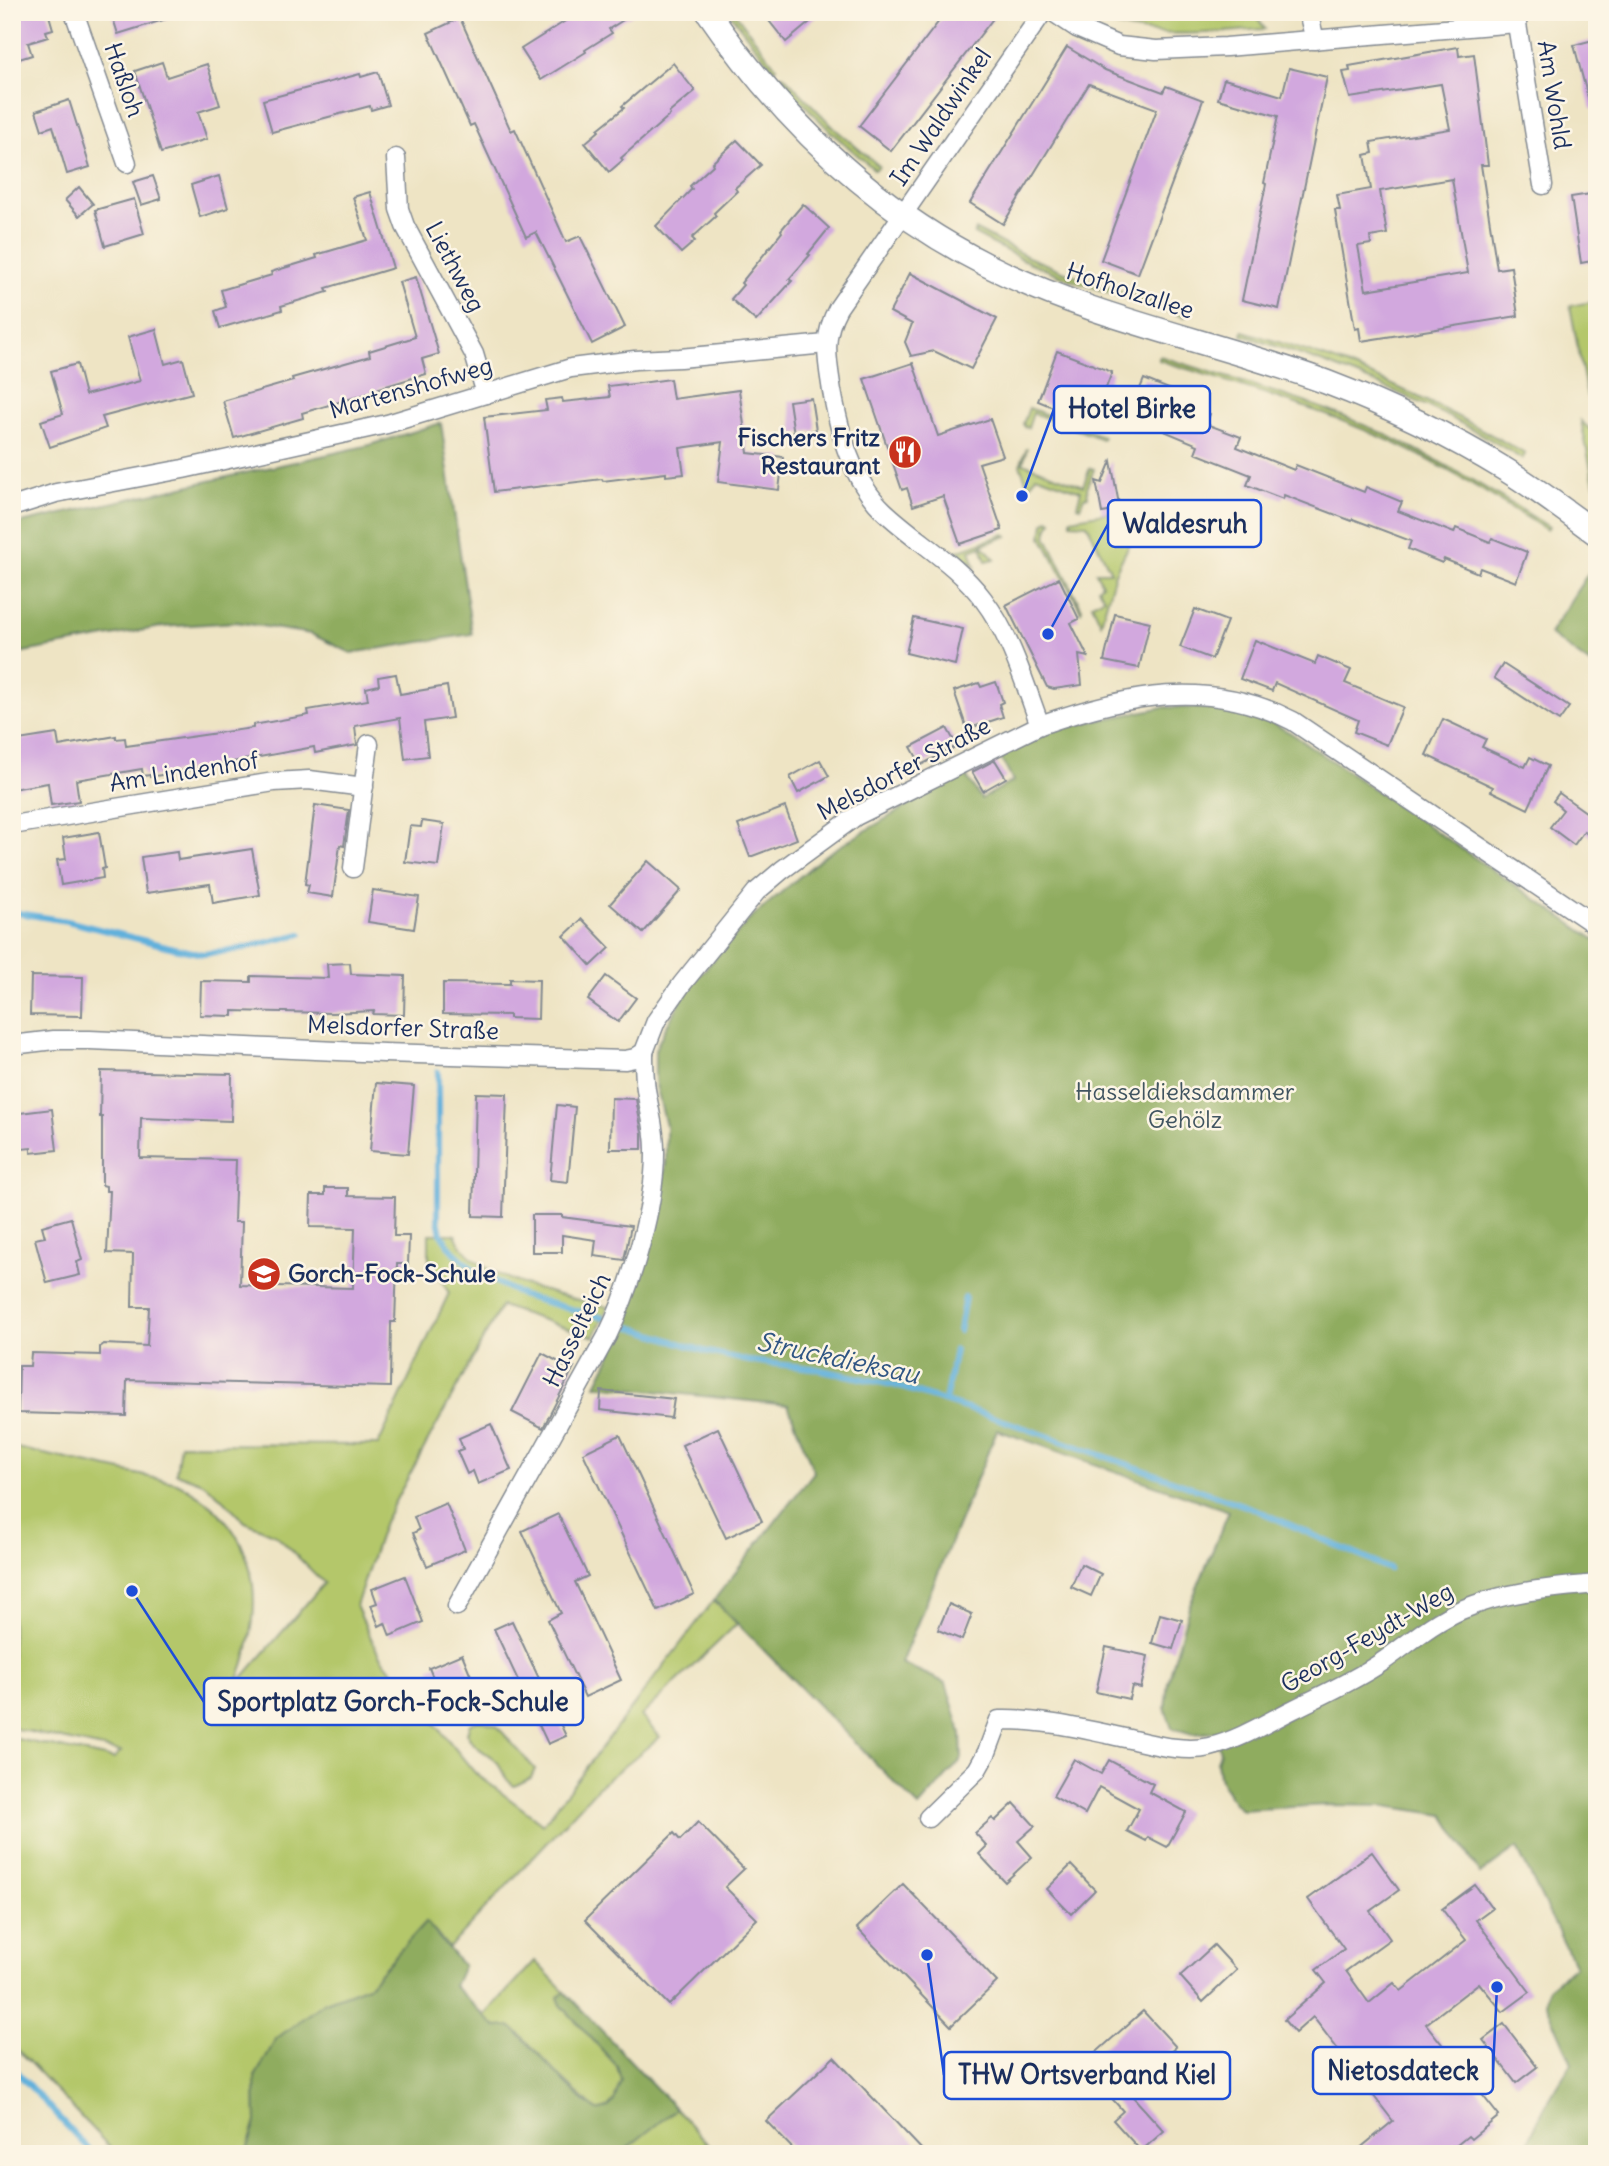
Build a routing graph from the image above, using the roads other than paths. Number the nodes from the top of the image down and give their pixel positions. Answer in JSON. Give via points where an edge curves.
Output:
{"nodes":[{"id":1,"x":74,"y":12,"type":"edge"},
{"id":2,"x":708,"y":12,"type":"edge"},
{"id":3,"x":1043,"y":12,"type":"edge"},
{"id":4,"x":1053,"y":12,"type":"edge"},
{"id":5,"x":1308,"y":12,"type":"edge"},
{"id":6,"x":1516,"y":18,"type":"edge"},
{"id":7,"x":1315,"y":40,"type":"junction"},
{"id":8,"x":396,"y":158,"type":"dead end"},
{"id":9,"x":127,"y":163,"type":"dead end"},
{"id":10,"x":1543,"y":185,"type":"dead end"},
{"id":11,"x":904,"y":215,"type":"junction"},
{"id":12,"x":826,"y":344,"type":"junction"},
{"id":13,"x":486,"y":394,"type":"junction"},
{"id":14,"x":12,"y":507,"type":"edge"},
{"id":15,"x":1597,"y":534,"type":"edge"},
{"id":16,"x":1040,"y":725,"type":"junction"},
{"id":17,"x":369,"y":744,"type":"dead end"},
{"id":18,"x":364,"y":787,"type":"junction"},
{"id":19,"x":12,"y":825,"type":"edge"},
{"id":20,"x":353,"y":868,"type":"dead end"},
{"id":21,"x":1597,"y":926,"type":"edge"},
{"id":22,"x":12,"y":1045,"type":"edge"},
{"id":23,"x":644,"y":1052,"type":"junction"},
{"id":24,"x":1597,"y":1584,"type":"edge"},
{"id":25,"x":457,"y":1606,"type":"dead end"},
{"id":26,"x":928,"y":1818,"type":"dead end"}],
"edges":[{"from":1,"to":9,"type":"street","name":"Haßloh"},
{"from":2,"to":11,"type":"street","name":"Hofholzallee","via":[[761,83],[810,137]]},
{"from":3,"to":11,"type":"street","name":"Im Waldwinkel"},
{"from":4,"to":7,"type":"street","via":[[1119,46],[1156,50]]},
{"from":5,"to":7,"type":"street"},
{"from":6,"to":7,"type":"street"},
{"from":6,"to":10,"type":"street","name":"Am Wohld"},
{"from":8,"to":13,"type":"street","name":"Liethweg","via":[[399,209],[405,226],[474,354]]},
{"from":11,"to":12,"type":"street","via":[[838,308]]},
{"from":11,"to":15,"type":"street","name":"Hofholzallee","via":[[986,265],[1045,292],[1270,363],[1445,434],[1509,471]]},
{"from":12,"to":13,"type":"street","name":"Martenshofweg","via":[[591,365]]},
{"from":12,"to":16,"type":"street","via":[[838,422],[861,482],[883,510],[956,568],[991,610]]},
{"from":13,"to":14,"type":"street","name":"Martenshofweg","via":[[387,424],[55,493]]},
{"from":16,"to":21,"type":"street","name":"Melsdorfer Straße","via":[[1164,694],[1262,707],[1322,739]]},
{"from":16,"to":23,"type":"street","name":"Melsdorfer Straße","via":[[856,816],[782,870],[756,892],[695,967],[656,1021]]},
{"from":17,"to":18,"type":"street"},
{"from":18,"to":19,"type":"street","name":"Am Lindenhof","via":[[309,780],[274,782]]},
{"from":18,"to":20,"type":"street"},
{"from":22,"to":23,"type":"street","name":"Melsdorfer Straße","via":[[90,1040],[625,1060]]},
{"from":23,"to":25,"type":"street","name":"Hasselteich","via":[[656,1151],[636,1262],[607,1336]]},
{"from":24,"to":26,"type":"street","name":"Georg-Feydt-Weg","via":[[1532,1590],[1461,1610],[1350,1681],[1234,1739],[1207,1747],[1163,1746],[1049,1722],[999,1720],[977,1770]]}]}
